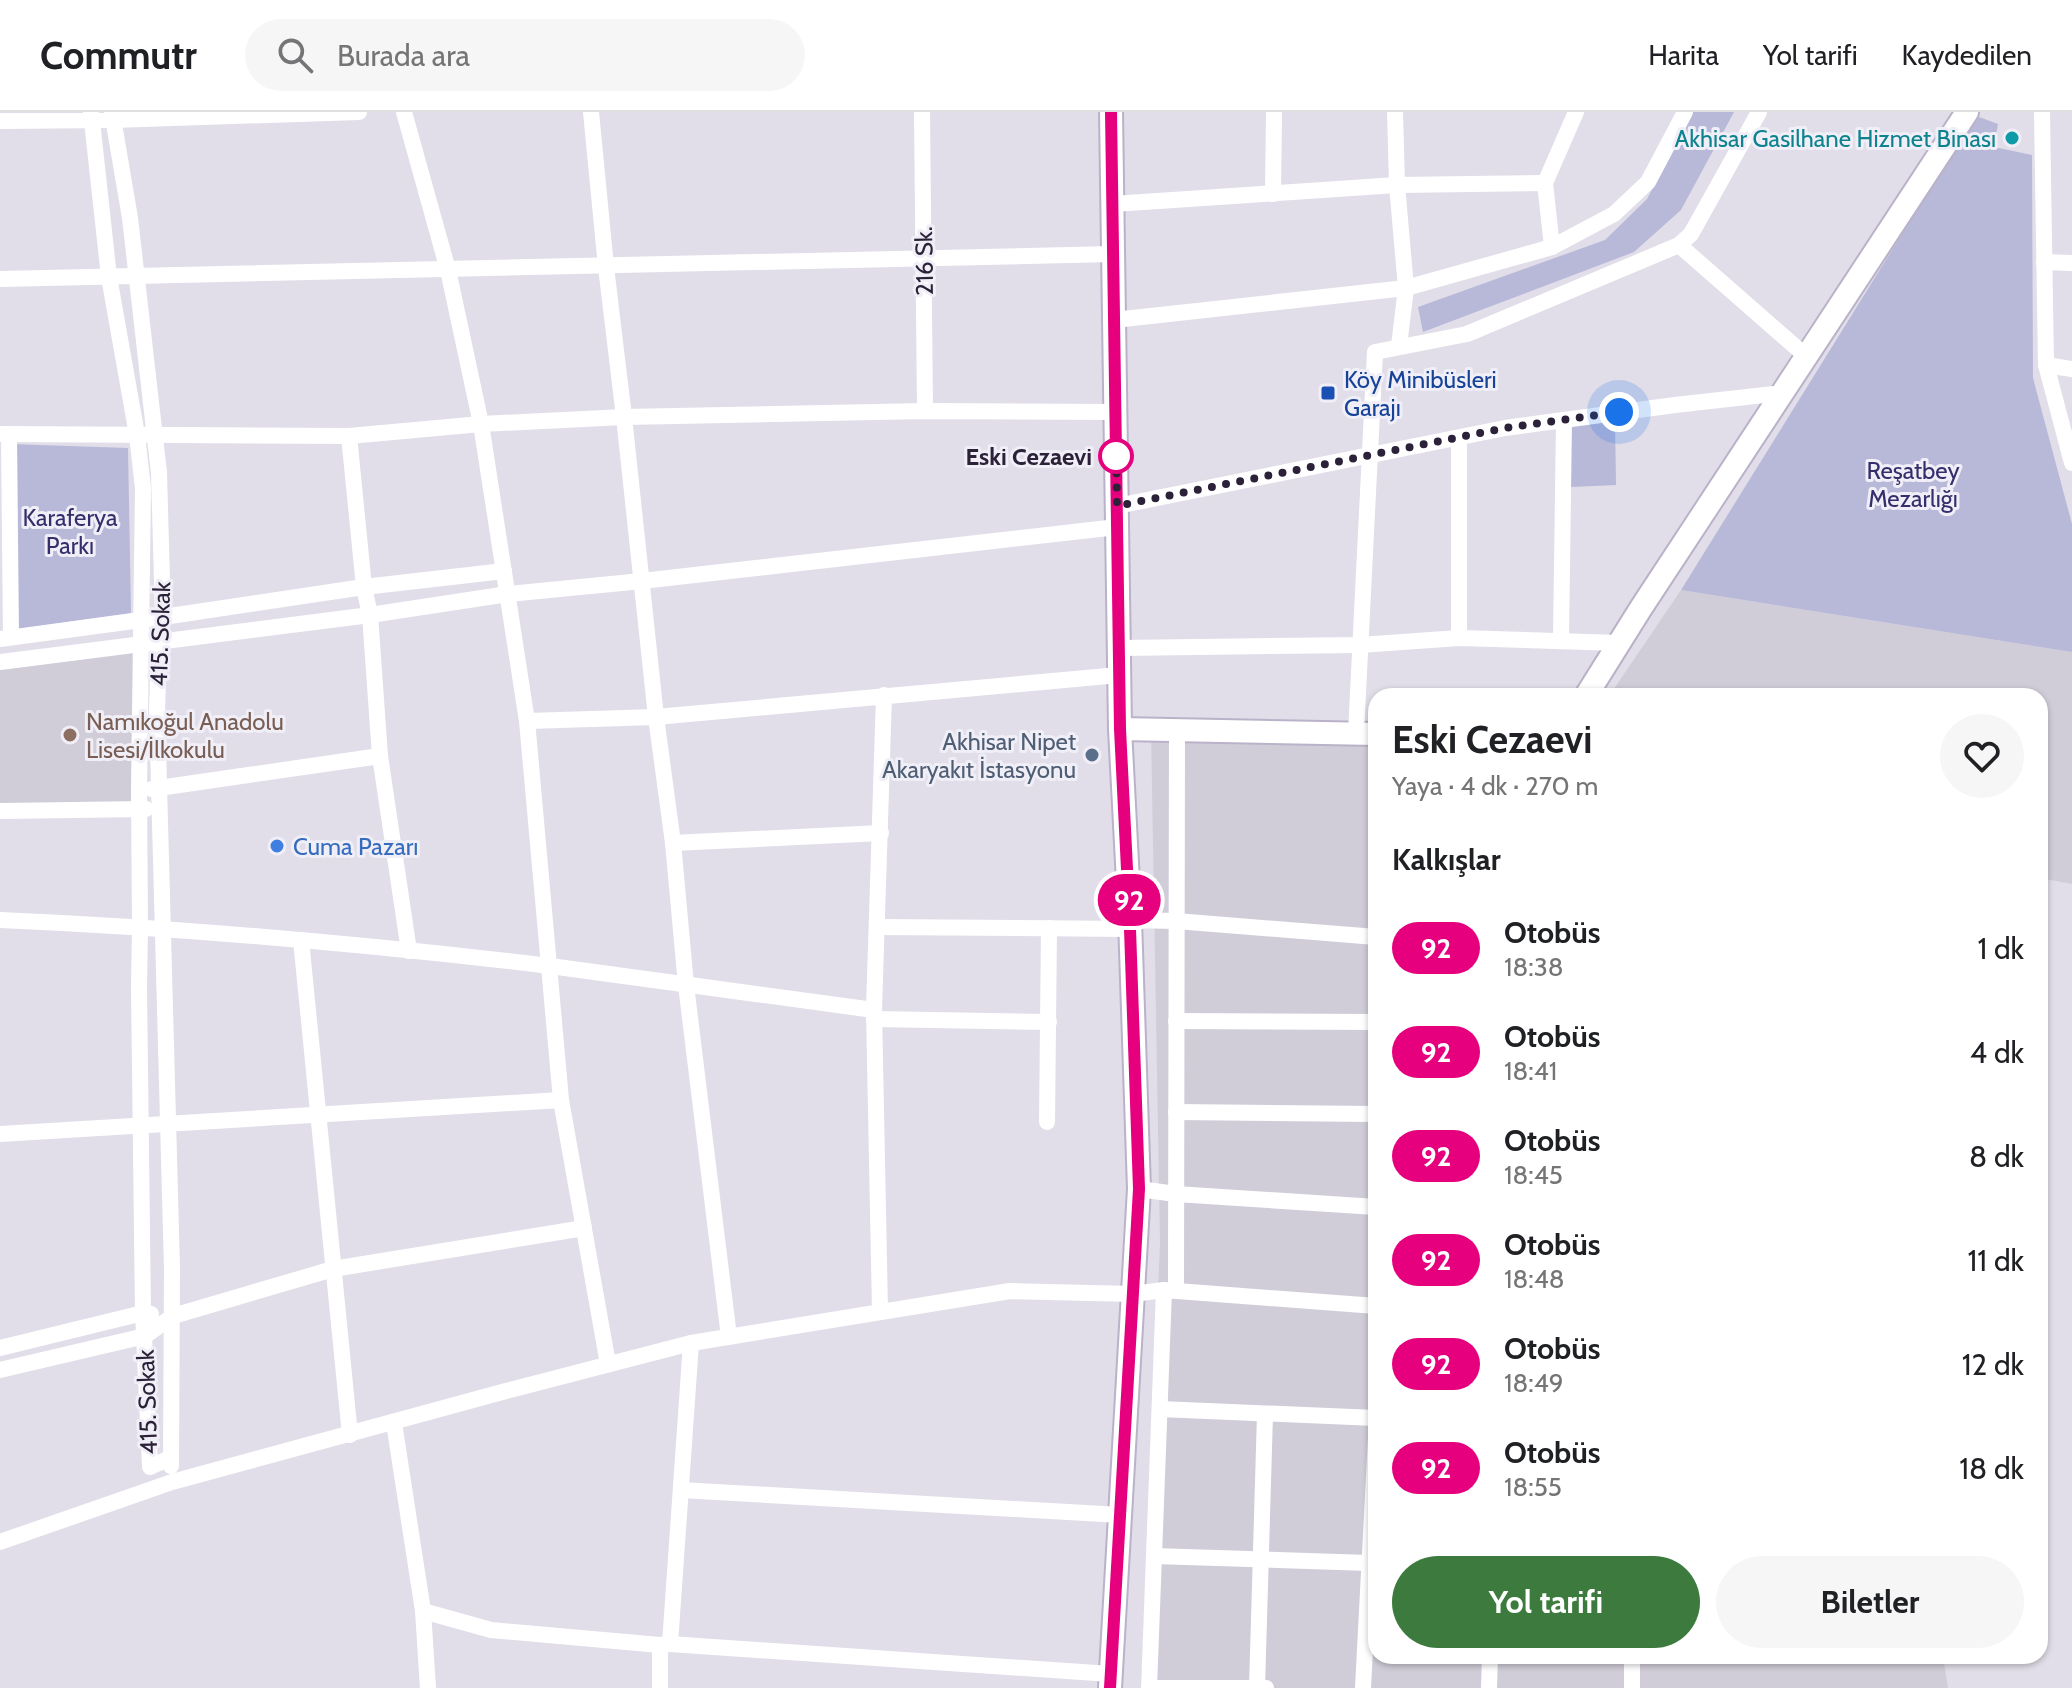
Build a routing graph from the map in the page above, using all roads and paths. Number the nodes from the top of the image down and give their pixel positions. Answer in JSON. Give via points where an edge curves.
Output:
{"nodes":[{"id":1,"x":359,"y":112,"type":"edge"},
{"id":2,"x":404,"y":112,"type":"edge"},
{"id":3,"x":591,"y":112,"type":"edge"},
{"id":4,"x":922,"y":112,"type":"edge"},
{"id":5,"x":1111,"y":112,"type":"edge"},
{"id":6,"x":1274,"y":112,"type":"edge"},
{"id":7,"x":1395,"y":112,"type":"edge"},
{"id":8,"x":1576,"y":112,"type":"edge"},
{"id":9,"x":1685,"y":112,"type":"edge"},
{"id":10,"x":1759,"y":112,"type":"edge"},
{"id":11,"x":2042,"y":112,"type":"edge"},
{"id":12,"x":91,"y":116,"type":"edge"},
{"id":13,"x":112,"y":116,"type":"edge"},
{"id":14,"x":1967,"y":116,"type":"edge"},
{"id":15,"x":0,"y":121,"type":"edge"},
{"id":16,"x":1545,"y":183,"type":"junction"},
{"id":17,"x":1397,"y":185,"type":"junction"},
{"id":18,"x":1273,"y":194,"type":"junction"},
{"id":19,"x":1113,"y":204,"type":"junction"},
{"id":20,"x":1679,"y":245,"type":"junction"},
{"id":21,"x":1552,"y":247,"type":"junction"},
{"id":22,"x":1113,"y":254,"type":"junction"},
{"id":23,"x":924,"y":260,"type":"junction"},
{"id":24,"x":2044,"y":262,"type":"junction"},
{"id":25,"x":2072,"y":263,"type":"edge"},
{"id":26,"x":606,"y":267,"type":"junction"},
{"id":27,"x":448,"y":270,"type":"junction"},
{"id":28,"x":109,"y":277,"type":"junction"},
{"id":29,"x":136,"y":277,"type":"junction"},
{"id":30,"x":0,"y":279,"type":"edge"},
{"id":31,"x":1406,"y":288,"type":"junction"},
{"id":32,"x":1114,"y":320,"type":"junction"},
{"id":33,"x":1399,"y":346,"type":"junction"},
{"id":34,"x":1806,"y":356,"type":"junction"},
{"id":35,"x":2046,"y":365,"type":"junction"},
{"id":36,"x":2072,"y":369,"type":"edge"},
{"id":37,"x":1782,"y":393,"type":"junction"},
{"id":38,"x":925,"y":411,"type":"junction"},
{"id":39,"x":1116,"y":412,"type":"junction"},
{"id":40,"x":624,"y":417,"type":"junction"},
{"id":41,"x":1564,"y":420,"type":"junction"},
{"id":42,"x":481,"y":424,"type":"junction"},
{"id":43,"x":4,"y":434,"type":"edge"},
{"id":44,"x":137,"y":435,"type":"junction"},
{"id":45,"x":156,"y":435,"type":"junction"},
{"id":46,"x":349,"y":436,"type":"junction"},
{"id":47,"x":1459,"y":438,"type":"junction"},
{"id":48,"x":1369,"y":457,"type":"junction"},
{"id":49,"x":2072,"y":463,"type":"edge"},
{"id":50,"x":1117,"y":517,"type":"junction"},
{"id":51,"x":504,"y":571,"type":"junction"},
{"id":52,"x":642,"y":581,"type":"junction"},
{"id":53,"x":364,"y":587,"type":"junction"},
{"id":54,"x":508,"y":594,"type":"junction"},
{"id":55,"x":370,"y":615,"type":"junction"},
{"id":56,"x":163,"y":617,"type":"junction"},
{"id":57,"x":141,"y":620,"type":"junction"},
{"id":58,"x":6,"y":638,"type":"edge"},
{"id":59,"x":1459,"y":638,"type":"junction"},
{"id":60,"x":1561,"y":641,"type":"junction"},
{"id":61,"x":159,"y":642,"type":"junction"},
{"id":62,"x":140,"y":643,"type":"junction"},
{"id":63,"x":1619,"y":643,"type":"junction"},
{"id":64,"x":1360,"y":645,"type":"junction"},
{"id":65,"x":1119,"y":648,"type":"junction"},
{"id":66,"x":0,"y":662,"type":"edge"},
{"id":67,"x":1119,"y":675,"type":"junction"},
{"id":68,"x":1591,"y":688,"type":"edge"},
{"id":69,"x":884,"y":695,"type":"junction"},
{"id":70,"x":656,"y":717,"type":"junction"},
{"id":71,"x":527,"y":721,"type":"junction"},
{"id":72,"x":1120,"y":729,"type":"junction"},
{"id":73,"x":1177,"y":731,"type":"junction"},
{"id":74,"x":1366,"y":733,"type":"edge"},
{"id":75,"x":380,"y":756,"type":"junction"},
{"id":76,"x":160,"y":788,"type":"junction"},
{"id":77,"x":139,"y":790,"type":"junction"},
{"id":78,"x":161,"y":808,"type":"junction"},
{"id":79,"x":139,"y":809,"type":"junction"},
{"id":80,"x":0,"y":811,"type":"edge"},
{"id":81,"x":881,"y":833,"type":"junction"},
{"id":82,"x":673,"y":843,"type":"junction"},
{"id":83,"x":0,"y":920,"type":"edge"},
{"id":84,"x":1176,"y":921,"type":"junction"},
{"id":85,"x":1130,"y":924,"type":"junction"},
{"id":86,"x":140,"y":926,"type":"junction"},
{"id":87,"x":877,"y":927,"type":"junction"},
{"id":88,"x":1049,"y":928,"type":"junction"},
{"id":89,"x":162,"y":929,"type":"junction"},
{"id":90,"x":1368,"y":936,"type":"edge"},
{"id":91,"x":301,"y":940,"type":"junction"},
{"id":92,"x":409,"y":951,"type":"junction"},
{"id":93,"x":549,"y":966,"type":"junction"},
{"id":94,"x":686,"y":985,"type":"junction"},
{"id":95,"x":874,"y":1015,"type":"junction"},
{"id":96,"x":1176,"y":1021,"type":"junction"},
{"id":97,"x":1049,"y":1022,"type":"junction"},
{"id":98,"x":1368,"y":1022,"type":"edge"},
{"id":99,"x":561,"y":1100,"type":"junction"},
{"id":100,"x":1176,"y":1112,"type":"junction"},
{"id":101,"x":1368,"y":1114,"type":"edge"},
{"id":102,"x":319,"y":1116,"type":"junction"},
{"id":103,"x":1047,"y":1122,"type":"dead end"},
{"id":104,"x":168,"y":1125,"type":"junction"},
{"id":105,"x":141,"y":1126,"type":"junction"},
{"id":106,"x":0,"y":1134,"type":"edge"},
{"id":107,"x":1139,"y":1189,"type":"junction"},
{"id":108,"x":1176,"y":1194,"type":"junction"},
{"id":109,"x":1368,"y":1206,"type":"edge"},
{"id":110,"x":584,"y":1228,"type":"junction"},
{"id":111,"x":333,"y":1269,"type":"junction"},
{"id":112,"x":1170,"y":1290,"type":"junction"},
{"id":113,"x":1133,"y":1294,"type":"junction"},
{"id":114,"x":1368,"y":1305,"type":"edge"},
{"id":115,"x":880,"y":1312,"type":"junction"},
{"id":116,"x":143,"y":1313,"type":"junction"},
{"id":117,"x":173,"y":1316,"type":"junction"},
{"id":118,"x":145,"y":1336,"type":"junction"},
{"id":119,"x":729,"y":1337,"type":"junction"},
{"id":120,"x":691,"y":1343,"type":"junction"},
{"id":121,"x":0,"y":1348,"type":"edge"},
{"id":122,"x":608,"y":1364,"type":"junction"},
{"id":123,"x":0,"y":1370,"type":"edge"},
{"id":124,"x":1160,"y":1409,"type":"junction"},
{"id":125,"x":1265,"y":1414,"type":"junction"},
{"id":126,"x":1368,"y":1418,"type":"edge"},
{"id":127,"x":394,"y":1423,"type":"junction"},
{"id":128,"x":350,"y":1435,"type":"junction"},
{"id":129,"x":170,"y":1458,"type":"junction"},
{"id":130,"x":172,"y":1482,"type":"junction"},
{"id":131,"x":681,"y":1490,"type":"junction"},
{"id":132,"x":1120,"y":1515,"type":"junction"},
{"id":133,"x":0,"y":1542,"type":"edge"},
{"id":134,"x":1154,"y":1556,"type":"junction"},
{"id":135,"x":1261,"y":1559,"type":"junction"},
{"id":136,"x":1368,"y":1563,"type":"edge"},
{"id":137,"x":1368,"y":1584,"type":"edge"},
{"id":138,"x":423,"y":1611,"type":"junction"},
{"id":139,"x":665,"y":1645,"type":"junction"},
{"id":140,"x":1490,"y":1664,"type":"edge"},
{"id":141,"x":1632,"y":1664,"type":"edge"},
{"id":142,"x":1111,"y":1681,"type":"edge"},
{"id":143,"x":428,"y":1688,"type":"edge"},
{"id":144,"x":660,"y":1688,"type":"edge"},
{"id":145,"x":1257,"y":1688,"type":"edge"},
{"id":146,"x":1266,"y":1688,"type":"edge"},
{"id":147,"x":1363,"y":1688,"type":"edge"},
{"id":148,"x":1489,"y":1688,"type":"edge"},
{"id":149,"x":1632,"y":1688,"type":"edge"}],
"edges":[{"from":1,"to":13,"type":"street"},
{"from":2,"to":27,"type":"street"},
{"from":3,"to":26,"type":"street"},
{"from":4,"to":23,"type":"street","name":"216 Sk."},
{"from":5,"to":19,"type":"main road"},
{"from":6,"to":18,"type":"street"},
{"from":7,"to":17,"type":"street"},
{"from":8,"to":16,"type":"street"},
{"from":9,"to":21,"type":"street","via":[[1648,182],[1614,214]]},
{"from":10,"to":20,"type":"street","via":[[1691,234]]},
{"from":11,"to":24,"type":"street"},
{"from":12,"to":13,"type":"street"},
{"from":12,"to":15,"type":"street"},
{"from":12,"to":28,"type":"street","name":"415. Sokak"},
{"from":13,"to":29,"type":"street","name":"415. Sokak"},
{"from":14,"to":34,"type":"main road"},
{"from":16,"to":17,"type":"street"},
{"from":16,"to":21,"type":"street"},
{"from":17,"to":18,"type":"street"},
{"from":17,"to":31,"type":"street"},
{"from":18,"to":19,"type":"street"},
{"from":19,"to":22,"type":"main road"},
{"from":20,"to":33,"type":"street","via":[[1467,334]]},
{"from":20,"to":34,"type":"street"},
{"from":21,"to":31,"type":"street"},
{"from":22,"to":23,"type":"street"},
{"from":22,"to":32,"type":"main road"},
{"from":23,"to":26,"type":"street"},
{"from":23,"to":38,"type":"street","name":"216 Sk."},
{"from":24,"to":25,"type":"street"},
{"from":24,"to":35,"type":"street"},
{"from":26,"to":27,"type":"street"},
{"from":26,"to":40,"type":"street"},
{"from":27,"to":29,"type":"street"},
{"from":27,"to":42,"type":"street"},
{"from":28,"to":29,"type":"street"},
{"from":28,"to":30,"type":"street"},
{"from":28,"to":44,"type":"street","name":"415. Sokak"},
{"from":29,"to":45,"type":"street","name":"415. Sokak"},
{"from":31,"to":32,"type":"street"},
{"from":31,"to":33,"type":"street"},
{"from":32,"to":39,"type":"main road"},
{"from":33,"to":48,"type":"street","via":[[1375,352]]},
{"from":34,"to":37,"type":"main road"},
{"from":35,"to":36,"type":"street"},
{"from":35,"to":49,"type":"street"},
{"from":37,"to":41,"type":"street"},
{"from":37,"to":63,"type":"main road"},
{"from":38,"to":39,"type":"street"},
{"from":38,"to":40,"type":"street"},
{"from":39,"to":50,"type":"main road"},
{"from":40,"to":42,"type":"street"},
{"from":40,"to":52,"type":"street"},
{"from":41,"to":47,"type":"street"},
{"from":41,"to":60,"type":"street"},
{"from":42,"to":46,"type":"street"},
{"from":42,"to":51,"type":"street"},
{"from":43,"to":44,"type":"street"},
{"from":43,"to":58,"type":"street"},
{"from":44,"to":45,"type":"street"},
{"from":44,"to":57,"type":"street","name":"415. Sokak","via":[[143,488]]},
{"from":45,"to":46,"type":"street"},
{"from":45,"to":56,"type":"street","name":"415. Sokak"},
{"from":46,"to":53,"type":"street"},
{"from":47,"to":48,"type":"street"},
{"from":47,"to":59,"type":"street"},
{"from":48,"to":50,"type":"street"},
{"from":48,"to":64,"type":"street"},
{"from":50,"to":52,"type":"street"},
{"from":50,"to":65,"type":"main road"},
{"from":51,"to":53,"type":"street"},
{"from":51,"to":54,"type":"street"},
{"from":52,"to":54,"type":"street"},
{"from":52,"to":70,"type":"street"},
{"from":53,"to":55,"type":"street"},
{"from":53,"to":56,"type":"street"},
{"from":54,"to":55,"type":"street"},
{"from":54,"to":71,"type":"street"},
{"from":55,"to":61,"type":"street"},
{"from":55,"to":75,"type":"street"},
{"from":56,"to":57,"type":"street"},
{"from":56,"to":61,"type":"street","name":"415. Sokak"},
{"from":57,"to":58,"type":"street"},
{"from":57,"to":62,"type":"street","name":"415. Sokak"},
{"from":59,"to":60,"type":"street"},
{"from":59,"to":64,"type":"street"},
{"from":60,"to":63,"type":"street"},
{"from":61,"to":62,"type":"street"},
{"from":61,"to":76,"type":"street","name":"415. Sokak"},
{"from":62,"to":66,"type":"street"},
{"from":62,"to":77,"type":"street","name":"415. Sokak"},
{"from":63,"to":68,"type":"main road"},
{"from":64,"to":65,"type":"street"},
{"from":64,"to":74,"type":"street"},
{"from":65,"to":67,"type":"main road"},
{"from":67,"to":69,"type":"street"},
{"from":67,"to":72,"type":"main road"},
{"from":69,"to":70,"type":"street"},
{"from":69,"to":81,"type":"street"},
{"from":70,"to":71,"type":"street"},
{"from":70,"to":82,"type":"street"},
{"from":71,"to":93,"type":"street"},
{"from":72,"to":73,"type":"main road"},
{"from":72,"to":85,"type":"main road"},
{"from":73,"to":74,"type":"main road"},
{"from":73,"to":84,"type":"street"},
{"from":75,"to":76,"type":"street"},
{"from":75,"to":92,"type":"street"},
{"from":76,"to":77,"type":"street"},
{"from":76,"to":78,"type":"street","name":"415. Sokak"},
{"from":77,"to":79,"type":"street","name":"415. Sokak"},
{"from":78,"to":79,"type":"street"},
{"from":78,"to":89,"type":"street","name":"415. Sokak"},
{"from":79,"to":80,"type":"street"},
{"from":79,"to":86,"type":"street","name":"415. Sokak"},
{"from":81,"to":82,"type":"street"},
{"from":81,"to":87,"type":"street"},
{"from":82,"to":94,"type":"street"},
{"from":83,"to":86,"type":"street"},
{"from":84,"to":85,"type":"street"},
{"from":84,"to":90,"type":"street"},
{"from":84,"to":96,"type":"street"},
{"from":85,"to":88,"type":"street"},
{"from":85,"to":107,"type":"main road"},
{"from":86,"to":89,"type":"street"},
{"from":86,"to":105,"type":"street","name":"415. Sokak"},
{"from":87,"to":88,"type":"street"},
{"from":87,"to":95,"type":"street"},
{"from":88,"to":97,"type":"street"},
{"from":89,"to":91,"type":"street"},
{"from":89,"to":104,"type":"street","name":"415. Sokak"},
{"from":91,"to":92,"type":"street"},
{"from":91,"to":102,"type":"street"},
{"from":92,"to":93,"type":"street"},
{"from":93,"to":94,"type":"street"},
{"from":93,"to":99,"type":"street"},
{"from":94,"to":95,"type":"street"},
{"from":94,"to":119,"type":"street"},
{"from":95,"to":97,"type":"street"},
{"from":95,"to":115,"type":"street"},
{"from":96,"to":98,"type":"street"},
{"from":96,"to":100,"type":"street"},
{"from":97,"to":103,"type":"street"},
{"from":99,"to":102,"type":"street"},
{"from":99,"to":110,"type":"street"},
{"from":100,"to":101,"type":"street"},
{"from":100,"to":108,"type":"street"},
{"from":102,"to":104,"type":"street"},
{"from":102,"to":111,"type":"street"},
{"from":104,"to":105,"type":"street"},
{"from":104,"to":117,"type":"street","name":"415. Sokak"},
{"from":105,"to":106,"type":"street"},
{"from":105,"to":116,"type":"street","name":"415. Sokak"},
{"from":107,"to":108,"type":"street"},
{"from":107,"to":113,"type":"main road"},
{"from":108,"to":109,"type":"street"},
{"from":108,"to":112,"type":"street"},
{"from":110,"to":111,"type":"street"},
{"from":110,"to":122,"type":"street"},
{"from":111,"to":117,"type":"street"},
{"from":111,"to":128,"type":"street"},
{"from":112,"to":113,"type":"street"},
{"from":112,"to":114,"type":"street"},
{"from":112,"to":124,"type":"street"},
{"from":113,"to":115,"type":"street","via":[[1010,1291]]},
{"from":113,"to":132,"type":"main road"},
{"from":115,"to":119,"type":"street"},
{"from":116,"to":117,"type":"street"},
{"from":116,"to":118,"type":"street","name":"415. Sokak"},
{"from":116,"to":121,"type":"street"},
{"from":117,"to":118,"type":"street"},
{"from":117,"to":129,"type":"street","name":"415. Sokak"},
{"from":118,"to":123,"type":"street"},
{"from":118,"to":129,"type":"street","name":"415. Sokak","via":[[150,1467]]},
{"from":119,"to":120,"type":"street"},
{"from":120,"to":122,"type":"street"},
{"from":120,"to":131,"type":"street"},
{"from":122,"to":127,"type":"street"},
{"from":124,"to":125,"type":"street"},
{"from":124,"to":134,"type":"street"},
{"from":125,"to":126,"type":"street"},
{"from":125,"to":135,"type":"street"},
{"from":127,"to":128,"type":"street"},
{"from":127,"to":138,"type":"street"},
{"from":128,"to":130,"type":"street"},
{"from":129,"to":130,"type":"street"},
{"from":130,"to":133,"type":"street"},
{"from":131,"to":132,"type":"street"},
{"from":131,"to":139,"type":"street"},
{"from":132,"to":142,"type":"main road"},
{"from":134,"to":135,"type":"street"},
{"from":134,"to":145,"type":"street","via":[[1149,1688]]},
{"from":135,"to":136,"type":"street"},
{"from":135,"to":145,"type":"street"},
{"from":137,"to":147,"type":"street"},
{"from":138,"to":139,"type":"street","via":[[491,1630]]},
{"from":138,"to":143,"type":"street"},
{"from":139,"to":142,"type":"street"},
{"from":139,"to":144,"type":"street"},
{"from":140,"to":148,"type":"street"},
{"from":141,"to":149,"type":"street"},
{"from":145,"to":146,"type":"street"}]}
